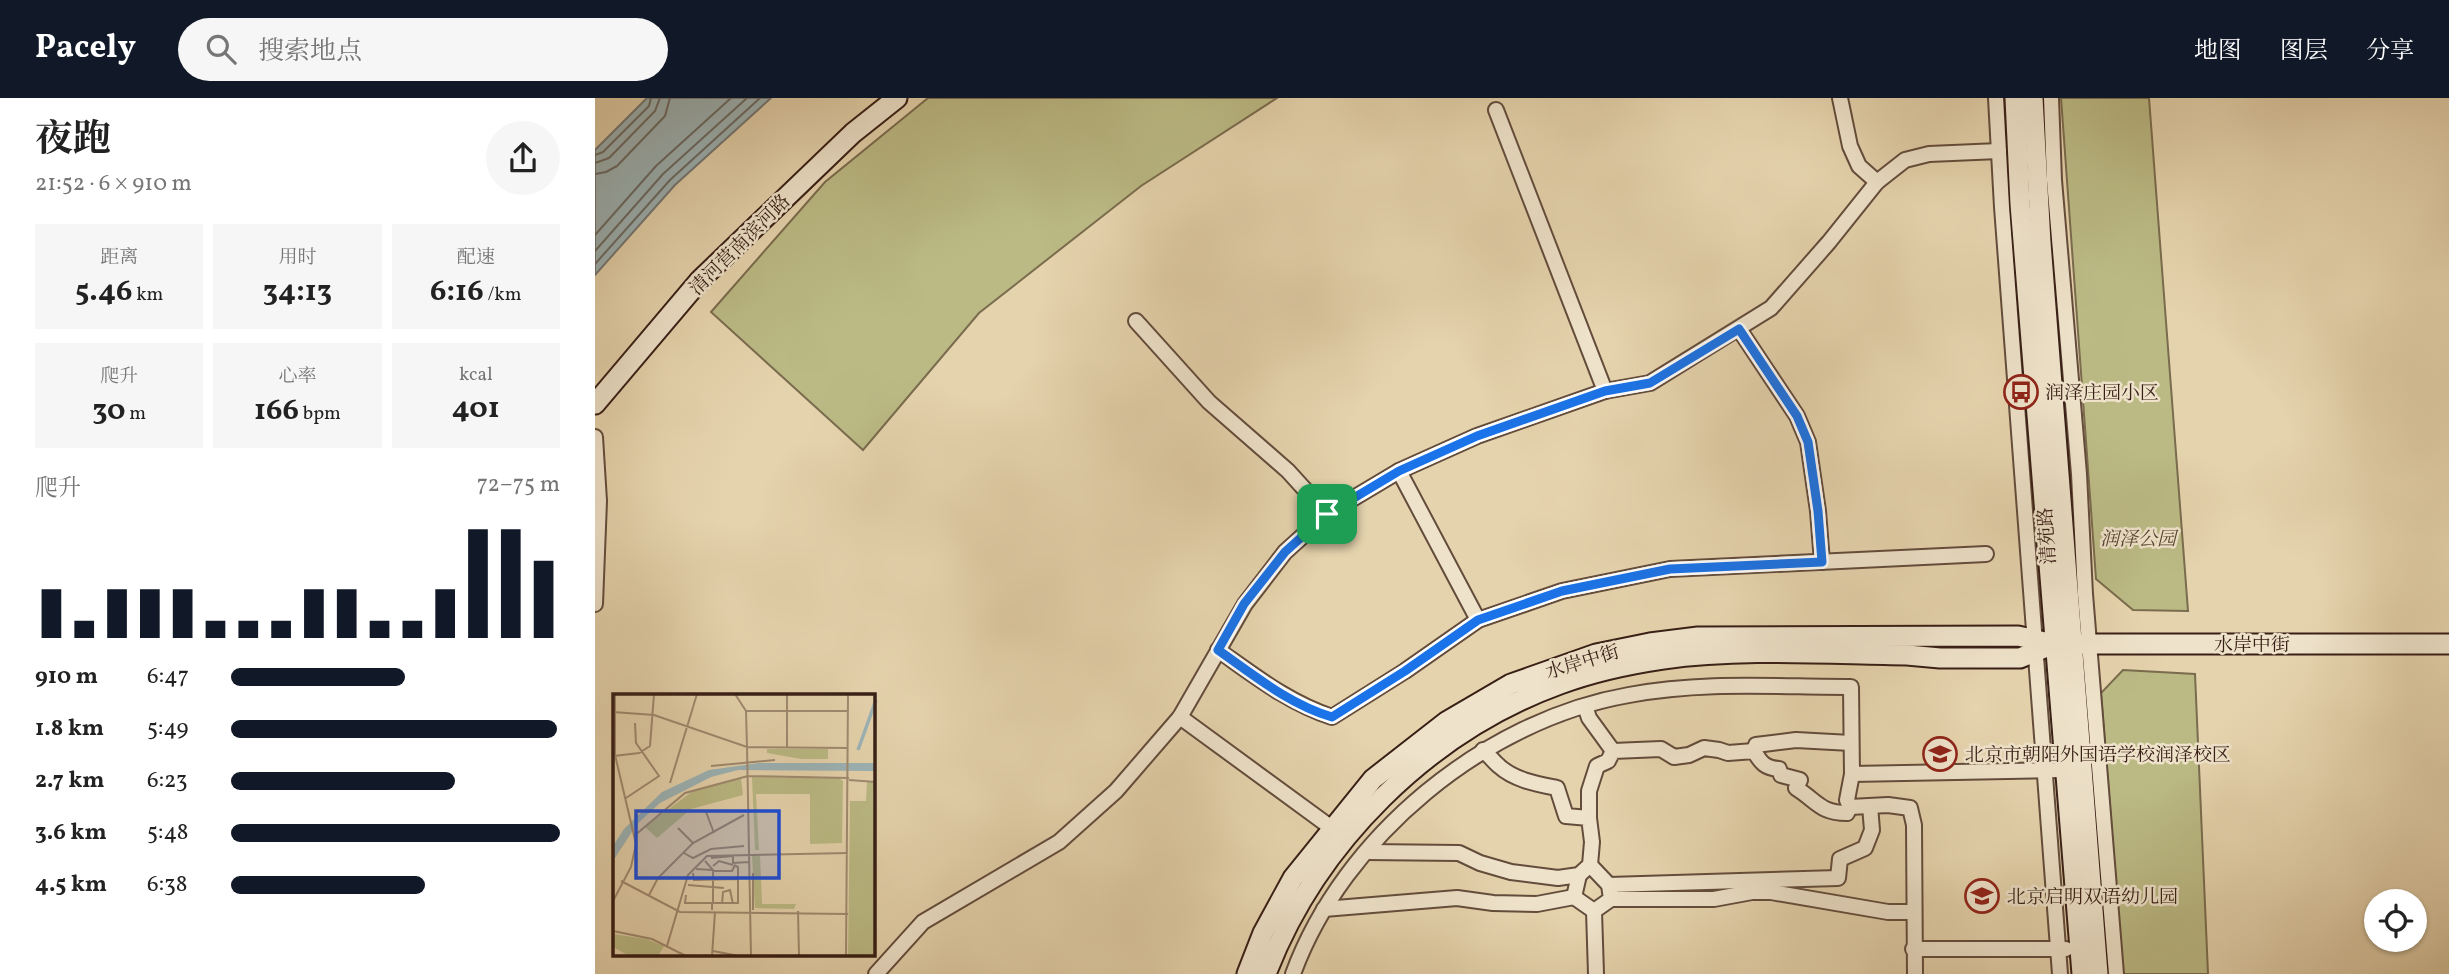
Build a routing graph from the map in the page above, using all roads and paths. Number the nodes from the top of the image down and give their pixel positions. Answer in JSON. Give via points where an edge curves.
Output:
{"nodes":[{"id":1,"x":897,"y":98,"type":"edge"},
{"id":2,"x":1840,"y":98,"type":"edge"},
{"id":3,"x":1996,"y":98,"type":"edge"},
{"id":4,"x":2015,"y":98,"type":"edge"},
{"id":5,"x":2033,"y":98,"type":"edge"},
{"id":6,"x":2051,"y":98,"type":"edge"},
{"id":7,"x":1496,"y":110,"type":"dead end"},
{"id":8,"x":1999,"y":151,"type":"junction"},
{"id":9,"x":1877,"y":182,"type":"junction"},
{"id":10,"x":1136,"y":321,"type":"dead end"},
{"id":11,"x":1739,"y":329,"type":"junction"},
{"id":12,"x":1605,"y":391,"type":"junction"},
{"id":13,"x":595,"y":404,"type":"edge"},
{"id":14,"x":595,"y":437,"type":"edge"},
{"id":15,"x":1399,"y":471,"type":"junction"},
{"id":16,"x":1327,"y":514,"type":"junction"},
{"id":17,"x":1986,"y":554,"type":"dead end"},
{"id":18,"x":1822,"y":562,"type":"junction"},
{"id":19,"x":595,"y":604,"type":"edge"},
{"id":20,"x":1478,"y":620,"type":"junction"},
{"id":21,"x":2449,"y":644,"type":"edge"},
{"id":22,"x":2058,"y":645,"type":"junction"},
{"id":23,"x":1218,"y":650,"type":"junction"},
{"id":24,"x":1585,"y":706,"type":"junction"},
{"id":25,"x":1180,"y":717,"type":"junction"},
{"id":26,"x":1851,"y":743,"type":"junction"},
{"id":27,"x":1482,"y":750,"type":"junction"},
{"id":28,"x":1613,"y":751,"type":"junction"},
{"id":29,"x":1754,"y":751,"type":"junction"},
{"id":30,"x":2054,"y":770,"type":"junction"},
{"id":31,"x":1851,"y":774,"type":"junction"},
{"id":32,"x":1870,"y":806,"type":"junction"},
{"id":33,"x":1850,"y":807,"type":"junction"},
{"id":34,"x":1589,"y":818,"type":"junction"},
{"id":35,"x":1333,"y":829,"type":"junction"},
{"id":36,"x":1367,"y":852,"type":"junction"},
{"id":37,"x":1590,"y":865,"type":"junction"},
{"id":38,"x":1579,"y":875,"type":"junction"},
{"id":39,"x":1610,"y":892,"type":"junction"},
{"id":40,"x":1574,"y":897,"type":"junction"},
{"id":41,"x":1324,"y":909,"type":"junction"},
{"id":42,"x":1594,"y":911,"type":"junction"},
{"id":43,"x":1914,"y":912,"type":"junction"},
{"id":44,"x":1913,"y":949,"type":"junction"},
{"id":45,"x":2059,"y":949,"type":"junction"},
{"id":46,"x":2080,"y":949,"type":"junction"},
{"id":47,"x":876,"y":974,"type":"edge"},
{"id":48,"x":1247,"y":974,"type":"edge"},
{"id":49,"x":1266,"y":974,"type":"edge"},
{"id":50,"x":1293,"y":974,"type":"edge"},
{"id":51,"x":1596,"y":974,"type":"edge"},
{"id":52,"x":1915,"y":974,"type":"edge"},
{"id":53,"x":2060,"y":974,"type":"edge"},
{"id":54,"x":2082,"y":974,"type":"edge"},
{"id":55,"x":2098,"y":974,"type":"edge"},
{"id":56,"x":2116,"y":974,"type":"edge"}],
"edges":[{"from":1,"to":13,"type":"street","name":"清河营南滨河路","via":[[853,133],[700,280]]},
{"from":2,"to":9,"type":"street","via":[[1850,146],[1859,166]]},
{"from":3,"to":8,"type":"street"},
{"from":4,"to":22,"type":"street","name":"清苑路"},
{"from":5,"to":22,"type":"street","name":"清苑路"},
{"from":6,"to":22,"type":"street","via":[[2079,474]]},
{"from":7,"to":12,"type":"street"},
{"from":8,"to":9,"type":"street","via":[[1929,154],[1905,160]]},
{"from":8,"to":22,"type":"street"},
{"from":9,"to":11,"type":"street","via":[[1771,308]]},
{"from":10,"to":16,"type":"street","via":[[1209,402],[1288,471]]},
{"from":11,"to":12,"type":"street","via":[[1650,383]]},
{"from":11,"to":18,"type":"street","via":[[1797,416],[1808,442]]},
{"from":12,"to":15,"type":"street","via":[[1477,436]]},
{"from":14,"to":19,"type":"street","via":[[599,501]]},
{"from":15,"to":16,"type":"street"},
{"from":15,"to":20,"type":"street"},
{"from":16,"to":23,"type":"street","via":[[1285,552],[1244,604]]},
{"from":17,"to":18,"type":"street"},
{"from":18,"to":20,"type":"street","via":[[1670,569],[1562,591]]},
{"from":20,"to":23,"type":"street","via":[[1332,717],[1286,698]]},
{"from":21,"to":22,"type":"street","name":"水岸中街"},
{"from":22,"to":30,"type":"street","name":"清苑路"},
{"from":22,"to":35,"type":"street","name":"水岸中街","via":[[2018,636],[1698,637],[1596,654],[1511,684],[1446,722],[1373,779]]},
{"from":22,"to":49,"type":"street","name":"水岸中街","via":[[2020,658],[1722,654],[1642,663],[1560,684],[1450,741],[1388,790],[1314,879]]},
{"from":22,"to":55,"type":"street","name":"清苑路"},
{"from":22,"to":56,"type":"street"},
{"from":23,"to":25,"type":"street"},
{"from":24,"to":26,"type":"street","via":[[1628,695],[1708,685],[1851,687]]},
{"from":24,"to":27,"type":"street"},
{"from":24,"to":28,"type":"street"},
{"from":25,"to":35,"type":"street"},
{"from":25,"to":47,"type":"street","via":[[1116,791],[1059,842],[923,922]]},
{"from":26,"to":29,"type":"street","via":[[1796,740],[1756,745]]},
{"from":26,"to":31,"type":"street"},
{"from":27,"to":34,"type":"street","via":[[1513,775],[1557,788],[1566,817]]},
{"from":27,"to":36,"type":"street","via":[[1409,805]]},
{"from":28,"to":29,"type":"street","via":[[1661,749],[1674,757],[1704,748],[1728,753]]},
{"from":28,"to":34,"type":"street","via":[[1608,761],[1597,766],[1589,791]]},
{"from":29,"to":33,"type":"street","via":[[1767,768],[1800,780],[1796,788],[1820,807],[1833,813],[1847,813]]},
{"from":30,"to":31,"type":"street"},
{"from":30,"to":45,"type":"street"},
{"from":30,"to":46,"type":"street","name":"清苑路"},
{"from":31,"to":33,"type":"street"},
{"from":32,"to":33,"type":"street"},
{"from":32,"to":39,"type":"street","via":[[1872,830],[1865,848],[1840,859],[1838,878]]},
{"from":32,"to":43,"type":"street","via":[[1910,808]]},
{"from":34,"to":37,"type":"street"},
{"from":35,"to":48,"type":"street","name":"水岸中街","via":[[1293,878]]},
{"from":36,"to":38,"type":"street","via":[[1459,853],[1511,872],[1558,878]]},
{"from":36,"to":41,"type":"street"},
{"from":37,"to":38,"type":"street"},
{"from":37,"to":39,"type":"street"},
{"from":38,"to":40,"type":"street"},
{"from":39,"to":42,"type":"street"},
{"from":39,"to":43,"type":"street","via":[[1714,899],[1770,892],[1888,912]]},
{"from":40,"to":41,"type":"street","via":[[1537,904],[1457,898]]},
{"from":40,"to":42,"type":"street"},
{"from":41,"to":50,"type":"street"},
{"from":42,"to":51,"type":"street"},
{"from":43,"to":44,"type":"street"},
{"from":44,"to":45,"type":"street"},
{"from":44,"to":52,"type":"street"},
{"from":45,"to":46,"type":"street"},
{"from":45,"to":53,"type":"street"},
{"from":46,"to":54,"type":"street","name":"清苑路"}]}
